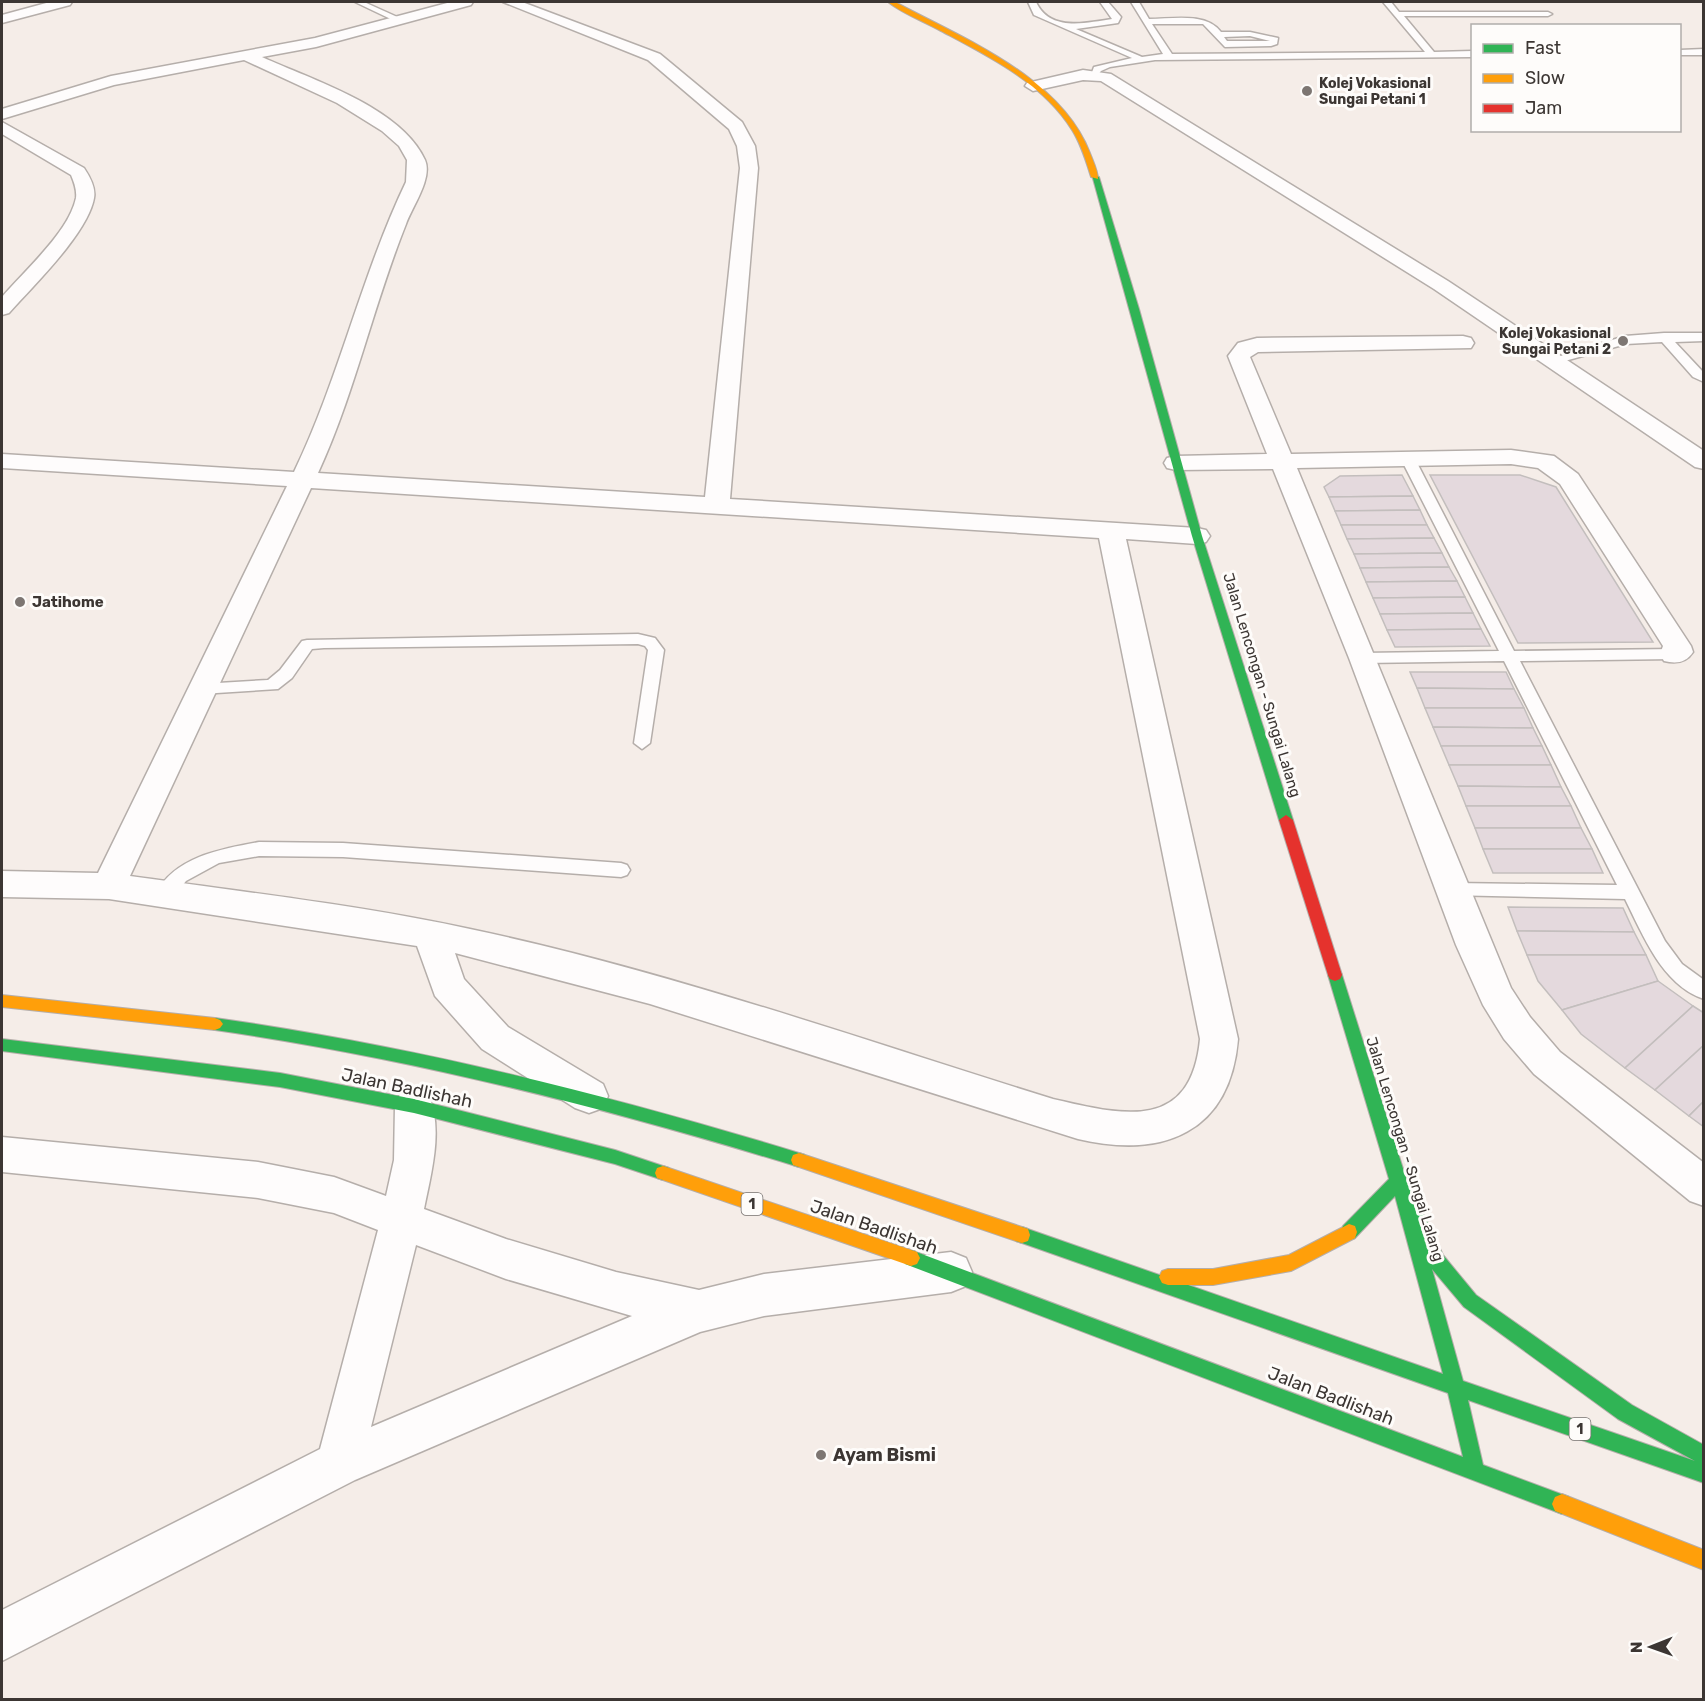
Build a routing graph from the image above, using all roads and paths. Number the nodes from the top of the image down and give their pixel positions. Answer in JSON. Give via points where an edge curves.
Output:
{"nodes":[{"id":1,"x":65,"y":2,"type":"edge"},
{"id":2,"x":359,"y":2,"type":"edge"},
{"id":3,"x":466,"y":2,"type":"edge"},
{"id":4,"x":510,"y":2,"type":"edge"},
{"id":5,"x":891,"y":2,"type":"edge"},
{"id":6,"x":1032,"y":2,"type":"edge"},
{"id":7,"x":1104,"y":2,"type":"edge"},
{"id":8,"x":1135,"y":2,"type":"edge"},
{"id":9,"x":1387,"y":2,"type":"edge"},
{"id":10,"x":1398,"y":14,"type":"junction"},
{"id":11,"x":1548,"y":14,"type":"dead end"},
{"id":12,"x":2,"y":19,"type":"edge"},
{"id":13,"x":400,"y":20,"type":"junction"},
{"id":14,"x":1148,"y":21,"type":"junction"},
{"id":15,"x":1067,"y":27,"type":"junction"},
{"id":16,"x":1155,"y":31,"type":"junction"},
{"id":17,"x":1217,"y":32,"type":"junction"},
{"id":18,"x":1225,"y":44,"type":"junction"},
{"id":19,"x":1681,"y":52,"type":"edge"},
{"id":20,"x":1704,"y":52,"type":"edge"},
{"id":21,"x":1432,"y":54,"type":"junction"},
{"id":22,"x":1471,"y":54,"type":"edge"},
{"id":23,"x":1231,"y":56,"type":"junction"},
{"id":24,"x":250,"y":57,"type":"junction"},
{"id":25,"x":1169,"y":57,"type":"junction"},
{"id":26,"x":1139,"y":58,"type":"junction"},
{"id":27,"x":1095,"y":75,"type":"junction"},
{"id":28,"x":1033,"y":86,"type":"junction"},
{"id":29,"x":2,"y":114,"type":"edge"},
{"id":30,"x":2,"y":127,"type":"edge"},
{"id":31,"x":2,"y":309,"type":"edge"},
{"id":32,"x":1664,"y":337,"type":"junction"},
{"id":33,"x":1704,"y":337,"type":"edge"},
{"id":34,"x":1463,"y":343,"type":"dead end"},
{"id":35,"x":1554,"y":360,"type":"junction"},
{"id":36,"x":1688,"y":364,"type":"junction"},
{"id":37,"x":1704,"y":364,"type":"edge"},
{"id":38,"x":1704,"y":378,"type":"edge"},
{"id":39,"x":1407,"y":459,"type":"junction"},
{"id":40,"x":2,"y":461,"type":"edge"},
{"id":41,"x":1282,"y":462,"type":"junction"},
{"id":42,"x":1704,"y":462,"type":"edge"},
{"id":43,"x":1176,"y":463,"type":"junction"},
{"id":44,"x":301,"y":479,"type":"junction"},
{"id":45,"x":717,"y":504,"type":"junction"},
{"id":46,"x":1111,"y":532,"type":"junction"},
{"id":47,"x":1197,"y":536,"type":"junction"},
{"id":48,"x":1674,"y":654,"type":"joint"},
{"id":49,"x":1507,"y":656,"type":"junction"},
{"id":50,"x":1363,"y":658,"type":"junction"},
{"id":51,"x":201,"y":689,"type":"junction"},
{"id":52,"x":642,"y":743,"type":"dead end"},
{"id":53,"x":621,"y":870,"type":"dead end"},
{"id":54,"x":2,"y":884,"type":"edge"},
{"id":55,"x":109,"y":885,"type":"junction"},
{"id":56,"x":1453,"y":890,"type":"junction"},
{"id":57,"x":1628,"y":892,"type":"junction"},
{"id":58,"x":165,"y":893,"type":"junction"},
{"id":59,"x":431,"y":934,"type":"junction"},
{"id":60,"x":1704,"y":992,"type":"edge"},
{"id":61,"x":2,"y":1001,"type":"edge"},
{"id":62,"x":2,"y":1045,"type":"edge"},
{"id":63,"x":595,"y":1099,"type":"junction"},
{"id":64,"x":414,"y":1106,"type":"junction"},
{"id":65,"x":2,"y":1154,"type":"edge"},
{"id":66,"x":1399,"y":1180,"type":"junction"},
{"id":67,"x":1704,"y":1188,"type":"edge"},
{"id":68,"x":402,"y":1219,"type":"junction"},
{"id":69,"x":951,"y":1272,"type":"junction"},
{"id":70,"x":1142,"y":1277,"type":"junction"},
{"id":71,"x":699,"y":1311,"type":"junction"},
{"id":72,"x":1456,"y":1384,"type":"junction"},
{"id":73,"x":1704,"y":1456,"type":"edge"},
{"id":74,"x":339,"y":1464,"type":"junction"},
{"id":75,"x":1475,"y":1470,"type":"junction"},
{"id":76,"x":1704,"y":1474,"type":"edge"},
{"id":77,"x":1704,"y":1560,"type":"edge"},
{"id":78,"x":2,"y":1636,"type":"edge"}],
"edges":[{"from":1,"to":12,"type":"street"},
{"from":2,"to":13,"type":"lane"},
{"from":3,"to":13,"type":"street"},
{"from":4,"to":45,"type":"street","via":[[654,57],[736,126],[746,146],[749,168]]},
{"from":5,"to":28,"type":"main road","name":"Jalan Lencongan - Sungai Lalang","via":[[990,57]]},
{"from":6,"to":15,"type":"lane","via":[[1037,13]]},
{"from":7,"to":15,"type":"lane","via":[[1117,17],[1114,21]]},
{"from":8,"to":14,"type":"lane"},
{"from":9,"to":10,"type":"lane"},
{"from":10,"to":11,"type":"lane"},
{"from":10,"to":21,"type":"lane"},
{"from":13,"to":24,"type":"street"},
{"from":14,"to":16,"type":"lane"},
{"from":14,"to":17,"type":"lane","via":[[1199,21]]},
{"from":15,"to":26,"type":"lane"},
{"from":16,"to":17,"type":"lane"},
{"from":16,"to":25,"type":"lane"},
{"from":17,"to":18,"type":"lane"},
{"from":17,"to":18,"type":"lane","via":[[1274,38],[1274,42]]},
{"from":18,"to":23,"type":"lane"},
{"from":19,"to":20,"type":"lane"},
{"from":21,"to":22,"type":"lane"},
{"from":21,"to":23,"type":"lane"},
{"from":23,"to":25,"type":"lane"},
{"from":24,"to":29,"type":"street","via":[[111,81]]},
{"from":24,"to":44,"type":"street","via":[[370,112],[396,135],[415,158],[418,169],[381,259],[322,439]]},
{"from":25,"to":26,"type":"lane"},
{"from":26,"to":27,"type":"lane","via":[[1097,69]]},
{"from":27,"to":28,"type":"street"},
{"from":27,"to":35,"type":"street","via":[[1105,77],[1319,207]]},
{"from":28,"to":43,"type":"main road","name":"Jalan Lencongan - Sungai Lalang","via":[[1073,126],[1086,149]]},
{"from":30,"to":31,"type":"street","via":[[78,172],[85,197],[72,225]]},
{"from":32,"to":33,"type":"lane"},
{"from":32,"to":35,"type":"lane","via":[[1625,340]]},
{"from":32,"to":36,"type":"lane"},
{"from":34,"to":41,"type":"street","via":[[1246,348],[1239,356]]},
{"from":35,"to":42,"type":"street"},
{"from":36,"to":37,"type":"lane"},
{"from":36,"to":38,"type":"lane"},
{"from":39,"to":41,"type":"street"},
{"from":39,"to":48,"type":"street","via":[[1528,457],[1558,469],[1569,479],[1677,646],[1679,652]]},
{"from":39,"to":49,"type":"lane"},
{"from":40,"to":44,"type":"street"},
{"from":41,"to":43,"type":"street"},
{"from":41,"to":50,"type":"street"},
{"from":43,"to":47,"type":"main road","name":"Jalan Lencongan - Sungai Lalang"},
{"from":44,"to":45,"type":"street"},
{"from":44,"to":51,"type":"street"},
{"from":45,"to":46,"type":"street"},
{"from":46,"to":47,"type":"street"},
{"from":46,"to":59,"type":"street","via":[[1219,1040],[1215,1076],[1184,1116],[1145,1127],[1120,1129],[1053,1116],[650,989]]},
{"from":47,"to":66,"type":"main road","name":"Jalan Lencongan - Sungai Lalang"},
{"from":48,"to":49,"type":"lane"},
{"from":49,"to":50,"type":"lane"},
{"from":49,"to":57,"type":"lane"},
{"from":50,"to":56,"type":"street"},
{"from":51,"to":52,"type":"lane","via":[[272,685],[286,674],[307,645],[324,643],[638,639],[650,642],[656,650]]},
{"from":51,"to":55,"type":"street"},
{"from":53,"to":58,"type":"lane","via":[[343,850],[259,849],[215,857],[180,876]]},
{"from":54,"to":55,"type":"street"},
{"from":55,"to":58,"type":"street"},
{"from":56,"to":57,"type":"lane"},
{"from":56,"to":67,"type":"street","via":[[1492,985],[1517,1028],[1547,1063],[1584,1095]]},
{"from":57,"to":60,"type":"lane","via":[[1675,969]]},
{"from":58,"to":59,"type":"street"},
{"from":59,"to":63,"type":"street","via":[[448,986],[495,1038]]},
{"from":61,"to":63,"type":"main road","name":"Jalan Badlishah","number":"1","via":[[264,1030],[396,1054]]},
{"from":62,"to":64,"type":"main road","name":"Jalan Badlishah","number":"1","via":[[280,1080]]},
{"from":63,"to":70,"type":"main road","name":"Jalan Badlishah","number":"1","via":[[834,1171]]},
{"from":64,"to":68,"type":"street","via":[[414,1160]]},
{"from":64,"to":69,"type":"main road","name":"Jalan Badlishah","number":"1","via":[[615,1157]]},
{"from":65,"to":68,"type":"street","via":[[258,1180],[334,1195]]},
{"from":66,"to":70,"type":"main road","via":[[1354,1229],[1291,1263],[1213,1277]]},
{"from":66,"to":72,"type":"main road","name":"Jalan Lencongan - Sungai Lalang"},
{"from":66,"to":73,"type":"main road","via":[[1437,1260],[1470,1301],[1624,1412]]},
{"from":68,"to":71,"type":"street","via":[[506,1259],[616,1292]]},
{"from":68,"to":74,"type":"street"},
{"from":69,"to":71,"type":"street","via":[[764,1295]]},
{"from":69,"to":75,"type":"main road","name":"Jalan Badlishah","number":"1"},
{"from":70,"to":72,"type":"main road","name":"Jalan Badlishah","number":"1"},
{"from":71,"to":74,"type":"street"},
{"from":72,"to":75,"type":"main road","name":"Jalan Lencongan - Sungai Lalang"},
{"from":72,"to":76,"type":"main road","name":"Jalan Badlishah","number":"1"},
{"from":74,"to":78,"type":"street"},
{"from":75,"to":77,"type":"main road","name":"Jalan Badlishah","number":"1"}]}
